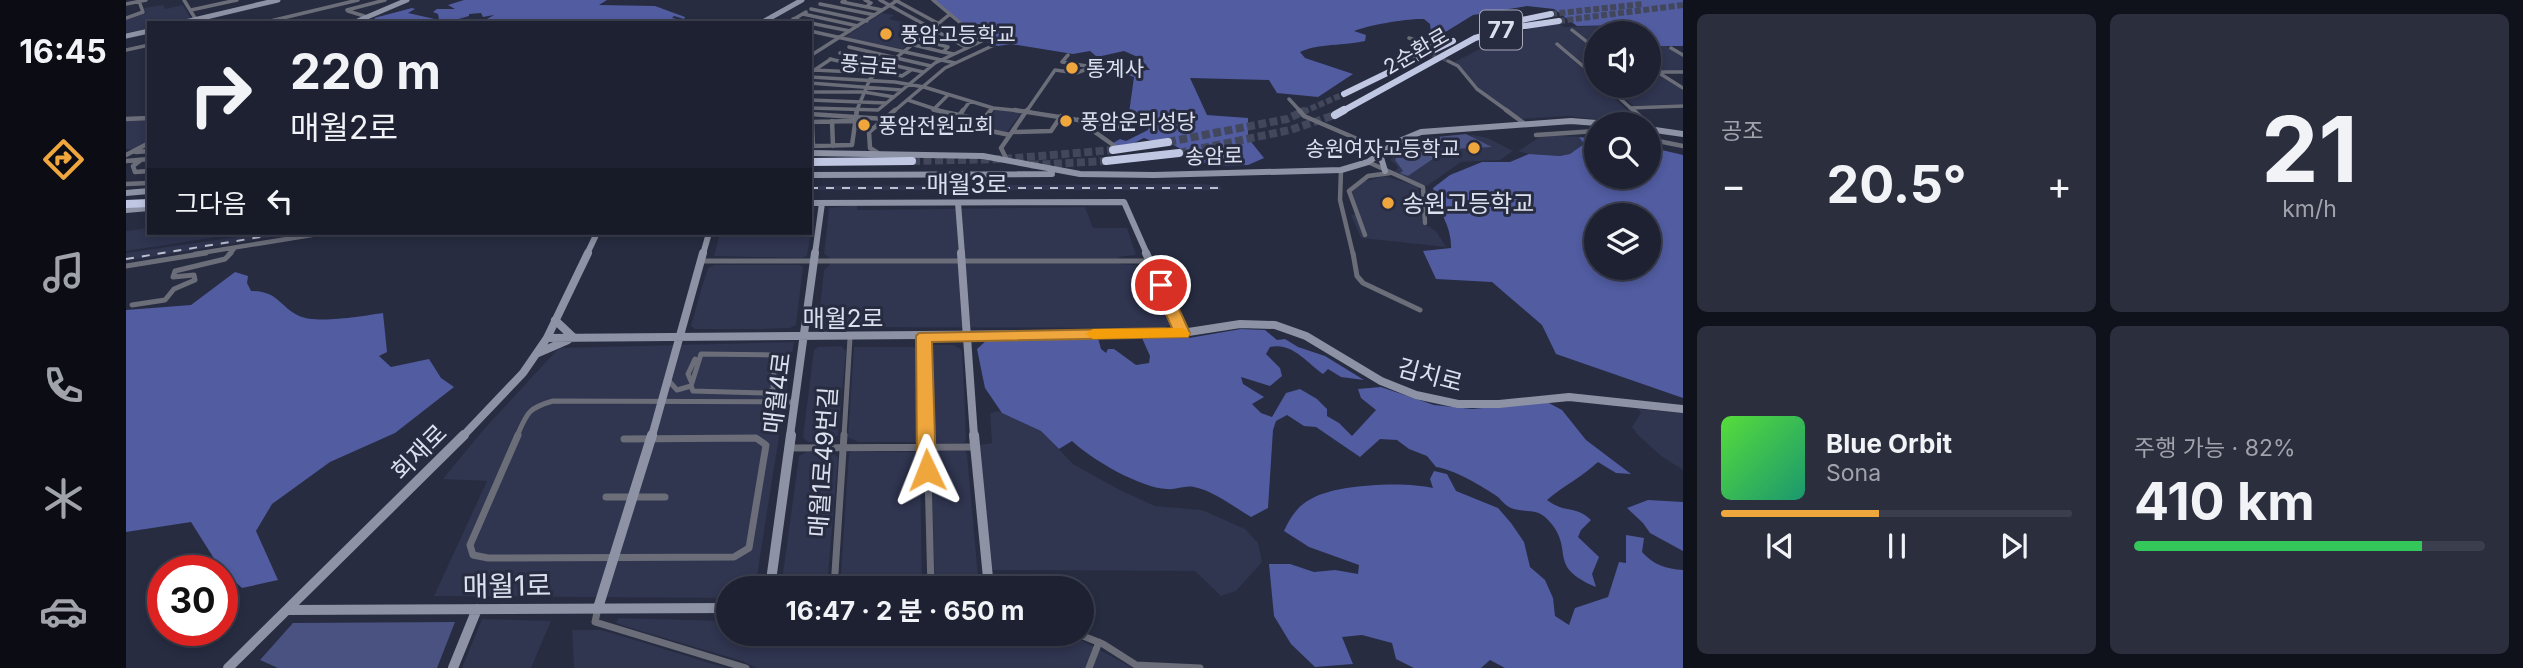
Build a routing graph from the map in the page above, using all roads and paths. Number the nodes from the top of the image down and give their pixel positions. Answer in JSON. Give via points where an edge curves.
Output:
{"nodes":[{"id":1,"x":146,"y":0,"type":"edge"},
{"id":2,"x":184,"y":0,"type":"edge"},
{"id":3,"x":237,"y":0,"type":"edge"},
{"id":4,"x":284,"y":0,"type":"edge"},
{"id":5,"x":334,"y":0,"type":"edge"},
{"id":6,"x":358,"y":0,"type":"edge"},
{"id":7,"x":385,"y":0,"type":"edge"},
{"id":8,"x":407,"y":0,"type":"edge"},
{"id":9,"x":802,"y":0,"type":"edge"},
{"id":10,"x":826,"y":0,"type":"edge"},
{"id":11,"x":832,"y":0,"type":"edge"},
{"id":12,"x":865,"y":0,"type":"edge"},
{"id":13,"x":880,"y":0,"type":"edge"},
{"id":14,"x":896,"y":0,"type":"edge"},
{"id":15,"x":933,"y":0,"type":"edge"},
{"id":16,"x":139,"y":1,"type":"edge"},
{"id":17,"x":273,"y":1,"type":"edge"},
{"id":18,"x":844,"y":1,"type":"edge"},
{"id":19,"x":126,"y":4,"type":"edge"},
{"id":20,"x":339,"y":4,"type":"junction"},
{"id":21,"x":820,"y":4,"type":"junction"},
{"id":22,"x":890,"y":5,"type":"junction"},
{"id":23,"x":866,"y":7,"type":"junction"},
{"id":24,"x":811,"y":9,"type":"junction"},
{"id":25,"x":191,"y":10,"type":"junction"},
{"id":26,"x":347,"y":10,"type":"junction"},
{"id":27,"x":882,"y":10,"type":"junction"},
{"id":28,"x":803,"y":14,"type":"junction"},
{"id":29,"x":950,"y":14,"type":"junction"},
{"id":30,"x":1551,"y":14,"type":"tunnel mouth"},
{"id":31,"x":875,"y":15,"type":"junction"},
{"id":32,"x":365,"y":16,"type":"junction"},
{"id":33,"x":126,"y":18,"type":"edge"},
{"id":34,"x":793,"y":19,"type":"junction"},
{"id":35,"x":1559,"y":20,"type":"tunnel mouth"},
{"id":36,"x":198,"y":21,"type":"edge"},
{"id":37,"x":270,"y":21,"type":"edge"},
{"id":38,"x":356,"y":21,"type":"edge"},
{"id":39,"x":765,"y":21,"type":"edge"},
{"id":40,"x":790,"y":21,"type":"edge"},
{"id":41,"x":802,"y":21,"type":"edge"},
{"id":42,"x":867,"y":21,"type":"junction"},
{"id":43,"x":812,"y":23,"type":"edge"},
{"id":44,"x":938,"y":24,"type":"junction"},
{"id":45,"x":858,"y":26,"type":"junction"},
{"id":46,"x":812,"y":30,"type":"edge"},
{"id":47,"x":933,"y":30,"type":"junction"},
{"id":48,"x":1572,"y":30,"type":"dead end"},
{"id":49,"x":147,"y":31,"type":"edge"},
{"id":50,"x":850,"y":32,"type":"junction"},
{"id":51,"x":126,"y":36,"type":"edge"},
{"id":52,"x":840,"y":37,"type":"junction"},
{"id":53,"x":1409,"y":38,"type":"dead end"},
{"id":54,"x":922,"y":40,"type":"junction"},
{"id":55,"x":1584,"y":40,"type":"edge"},
{"id":56,"x":858,"y":41,"type":"junction"},
{"id":57,"x":976,"y":44,"type":"junction"},
{"id":58,"x":1557,"y":44,"type":"dead end"},
{"id":59,"x":147,"y":45,"type":"edge"},
{"id":60,"x":994,"y":45,"type":"dead end"},
{"id":61,"x":914,"y":46,"type":"junction"},
{"id":62,"x":849,"y":47,"type":"junction"},
{"id":63,"x":967,"y":48,"type":"junction"},
{"id":64,"x":1671,"y":48,"type":"dead end"},
{"id":65,"x":126,"y":50,"type":"edge"},
{"id":66,"x":1418,"y":50,"type":"dead end"},
{"id":67,"x":943,"y":51,"type":"junction"},
{"id":68,"x":906,"y":52,"type":"junction"},
{"id":69,"x":839,"y":53,"type":"junction"},
{"id":70,"x":976,"y":53,"type":"junction"},
{"id":71,"x":812,"y":54,"type":"edge"},
{"id":72,"x":954,"y":54,"type":"junction"},
{"id":73,"x":1068,"y":55,"type":"dead end"},
{"id":74,"x":1683,"y":55,"type":"edge"},
{"id":75,"x":897,"y":58,"type":"junction"},
{"id":76,"x":830,"y":60,"type":"junction"},
{"id":77,"x":942,"y":60,"type":"junction"},
{"id":78,"x":1448,"y":61,"type":"tunnel mouth"},
{"id":79,"x":954,"y":63,"type":"junction"},
{"id":80,"x":889,"y":65,"type":"junction"},
{"id":81,"x":931,"y":66,"type":"junction"},
{"id":82,"x":1584,"y":66,"type":"edge"},
{"id":83,"x":862,"y":67,"type":"junction"},
{"id":84,"x":911,"y":70,"type":"junction"},
{"id":85,"x":880,"y":71,"type":"junction"},
{"id":86,"x":812,"y":72,"type":"edge"},
{"id":87,"x":923,"y":72,"type":"junction"},
{"id":88,"x":1661,"y":72,"type":"edge"},
{"id":89,"x":1683,"y":72,"type":"edge"},
{"id":90,"x":812,"y":73,"type":"edge"},
{"id":91,"x":812,"y":73,"type":"edge"},
{"id":92,"x":1661,"y":74,"type":"edge"},
{"id":93,"x":870,"y":79,"type":"junction"},
{"id":94,"x":812,"y":83,"type":"edge"},
{"id":95,"x":909,"y":84,"type":"junction"},
{"id":96,"x":866,"y":86,"type":"junction"},
{"id":97,"x":924,"y":87,"type":"junction"},
{"id":98,"x":1683,"y":88,"type":"edge"},
{"id":99,"x":901,"y":90,"type":"junction"},
{"id":100,"x":812,"y":92,"type":"edge"},
{"id":101,"x":863,"y":92,"type":"junction"},
{"id":102,"x":948,"y":94,"type":"junction"},
{"id":103,"x":1345,"y":94,"type":"tunnel mouth"},
{"id":104,"x":894,"y":97,"type":"junction"},
{"id":105,"x":1619,"y":98,"type":"edge"},
{"id":106,"x":1289,"y":99,"type":"dead end"},
{"id":107,"x":812,"y":100,"type":"edge"},
{"id":108,"x":860,"y":100,"type":"junction"},
{"id":109,"x":908,"y":100,"type":"junction"},
{"id":110,"x":970,"y":101,"type":"junction"},
{"id":111,"x":886,"y":103,"type":"junction"},
{"id":112,"x":1683,"y":106,"type":"edge"},
{"id":113,"x":812,"y":108,"type":"edge"},
{"id":114,"x":858,"y":108,"type":"junction"},
{"id":115,"x":993,"y":108,"type":"junction"},
{"id":116,"x":1630,"y":108,"type":"junction"},
{"id":117,"x":933,"y":110,"type":"junction"},
{"id":118,"x":1027,"y":112,"type":"junction"},
{"id":119,"x":1634,"y":112,"type":"edge"},
{"id":120,"x":812,"y":114,"type":"edge"},
{"id":121,"x":855,"y":115,"type":"junction"},
{"id":122,"x":1335,"y":115,"type":"tunnel mouth"},
{"id":123,"x":959,"y":116,"type":"junction"},
{"id":124,"x":1061,"y":116,"type":"junction"},
{"id":125,"x":147,"y":118,"type":"edge"},
{"id":126,"x":1076,"y":118,"type":"junction"},
{"id":127,"x":126,"y":119,"type":"edge"},
{"id":128,"x":885,"y":119,"type":"junction"},
{"id":129,"x":983,"y":120,"type":"junction"},
{"id":130,"x":832,"y":121,"type":"junction"},
{"id":131,"x":854,"y":121,"type":"junction"},
{"id":132,"x":812,"y":122,"type":"edge"},
{"id":133,"x":1131,"y":122,"type":"dead end"},
{"id":134,"x":1584,"y":122,"type":"edge"},
{"id":135,"x":1525,"y":124,"type":"junction"},
{"id":136,"x":1661,"y":129,"type":"edge"},
{"id":137,"x":1584,"y":131,"type":"edge"},
{"id":138,"x":1661,"y":133,"type":"edge"},
{"id":139,"x":1011,"y":134,"type":"junction"},
{"id":140,"x":1683,"y":134,"type":"edge"},
{"id":141,"x":1536,"y":135,"type":"dead end"},
{"id":142,"x":1168,"y":142,"type":"tunnel mouth"},
{"id":143,"x":1661,"y":142,"type":"edge"},
{"id":144,"x":1668,"y":143,"type":"junction"},
{"id":145,"x":147,"y":144,"type":"edge"},
{"id":146,"x":833,"y":145,"type":"junction"},
{"id":147,"x":812,"y":146,"type":"edge"},
{"id":148,"x":1683,"y":146,"type":"edge"},
{"id":149,"x":870,"y":148,"type":"junction"},
{"id":150,"x":1000,"y":148,"type":"junction"},
{"id":151,"x":1115,"y":148,"type":"joint"},
{"id":152,"x":147,"y":151,"type":"edge"},
{"id":153,"x":132,"y":152,"type":"junction"},
{"id":154,"x":1382,"y":152,"type":"junction"},
{"id":155,"x":126,"y":153,"type":"edge"},
{"id":156,"x":859,"y":153,"type":"junction"},
{"id":157,"x":1179,"y":153,"type":"tunnel mouth"},
{"id":158,"x":983,"y":156,"type":"junction"},
{"id":159,"x":880,"y":157,"type":"junction"},
{"id":160,"x":1006,"y":158,"type":"junction"},
{"id":161,"x":147,"y":159,"type":"edge"},
{"id":162,"x":141,"y":160,"type":"junction"},
{"id":163,"x":126,"y":161,"type":"edge"},
{"id":164,"x":812,"y":161,"type":"edge"},
{"id":165,"x":812,"y":161,"type":"edge"},
{"id":166,"x":812,"y":161,"type":"edge"},
{"id":167,"x":1106,"y":161,"type":"tunnel mouth"},
{"id":168,"x":1368,"y":162,"type":"junction"},
{"id":169,"x":1341,"y":170,"type":"junction"},
{"id":170,"x":147,"y":171,"type":"edge"},
{"id":171,"x":1388,"y":172,"type":"junction"},
{"id":172,"x":1080,"y":174,"type":"junction"},
{"id":173,"x":812,"y":175,"type":"edge"},
{"id":174,"x":147,"y":183,"type":"edge"},
{"id":175,"x":126,"y":184,"type":"edge"},
{"id":176,"x":147,"y":191,"type":"edge"},
{"id":177,"x":126,"y":193,"type":"edge"},
{"id":178,"x":147,"y":201,"type":"edge"},
{"id":179,"x":126,"y":203,"type":"edge"},
{"id":180,"x":812,"y":203,"type":"edge"},
{"id":181,"x":822,"y":203,"type":"junction"},
{"id":182,"x":958,"y":203,"type":"junction"},
{"id":183,"x":147,"y":208,"type":"edge"},
{"id":184,"x":126,"y":210,"type":"edge"},
{"id":185,"x":1425,"y":223,"type":"dead end"},
{"id":186,"x":311,"y":235,"type":"edge"},
{"id":187,"x":596,"y":235,"type":"edge"},
{"id":188,"x":708,"y":235,"type":"edge"},
{"id":189,"x":1365,"y":235,"type":"dead end"},
{"id":190,"x":236,"y":247,"type":"junction"},
{"id":191,"x":225,"y":259,"type":"junction"},
{"id":192,"x":701,"y":261,"type":"junction"},
{"id":193,"x":813,"y":261,"type":"junction"},
{"id":194,"x":962,"y":261,"type":"junction"},
{"id":195,"x":1150,"y":261,"type":"junction"},
{"id":196,"x":126,"y":266,"type":"edge"},
{"id":197,"x":226,"y":267,"type":"dead end"},
{"id":198,"x":132,"y":305,"type":"dead end"},
{"id":199,"x":1420,"y":310,"type":"dead end"},
{"id":200,"x":555,"y":320,"type":"junction"},
{"id":201,"x":1182,"y":333,"type":"junction"},
{"id":202,"x":966,"y":335,"type":"junction"},
{"id":203,"x":924,"y":336,"type":"junction"},
{"id":204,"x":679,"y":337,"type":"junction"},
{"id":205,"x":804,"y":337,"type":"junction"},
{"id":206,"x":547,"y":338,"type":"junction"},
{"id":207,"x":574,"y":338,"type":"junction"},
{"id":208,"x":850,"y":338,"type":"junction"},
{"id":209,"x":538,"y":353,"type":"junction"},
{"id":210,"x":695,"y":359,"type":"dead end"},
{"id":211,"x":668,"y":380,"type":"junction"},
{"id":212,"x":691,"y":384,"type":"junction"},
{"id":213,"x":767,"y":393,"type":"junction"},
{"id":214,"x":662,"y":402,"type":"junction"},
{"id":215,"x":766,"y":402,"type":"junction"},
{"id":216,"x":795,"y":402,"type":"junction"},
{"id":217,"x":1683,"y":409,"type":"edge"},
{"id":218,"x":624,"y":439,"type":"dead end"},
{"id":219,"x":651,"y":439,"type":"junction"},
{"id":220,"x":843,"y":447,"type":"junction"},
{"id":221,"x":926,"y":447,"type":"junction"},
{"id":222,"x":975,"y":447,"type":"junction"},
{"id":223,"x":790,"y":448,"type":"junction"},
{"id":224,"x":606,"y":497,"type":"dead end"},
{"id":225,"x":634,"y":497,"type":"junction"},
{"id":226,"x":665,"y":497,"type":"dead end"},
{"id":227,"x":614,"y":558,"type":"junction"},
{"id":228,"x":772,"y":576,"type":"edge"},
{"id":229,"x":835,"y":576,"type":"edge"},
{"id":230,"x":931,"y":576,"type":"edge"},
{"id":231,"x":988,"y":576,"type":"edge"},
{"id":232,"x":597,"y":608,"type":"junction"},
{"id":233,"x":716,"y":608,"type":"edge"},
{"id":234,"x":287,"y":610,"type":"junction"},
{"id":235,"x":477,"y":610,"type":"junction"},
{"id":236,"x":1094,"y":640,"type":"edge"},
{"id":237,"x":1099,"y":642,"type":"junction"},
{"id":238,"x":228,"y":668,"type":"edge"},
{"id":239,"x":453,"y":668,"type":"edge"},
{"id":240,"x":746,"y":668,"type":"edge"},
{"id":241,"x":1089,"y":668,"type":"edge"},
{"id":242,"x":1200,"y":668,"type":"edge"}],
"edges":[{"from":1,"to":16,"type":"street"},
{"from":2,"to":25,"type":"street"},
{"from":3,"to":25,"type":"street"},
{"from":4,"to":36,"type":"street"},
{"from":5,"to":20,"type":"street"},
{"from":6,"to":20,"type":"street"},
{"from":7,"to":26,"type":"street"},
{"from":8,"to":32,"type":"street"},
{"from":9,"to":39,"type":"street"},
{"from":10,"to":21,"type":"street"},
{"from":11,"to":18,"type":"street"},
{"from":12,"to":23,"type":"street","via":[[871,4]]},
{"from":13,"to":22,"type":"street"},
{"from":14,"to":22,"type":"street"},
{"from":14,"to":44,"type":"street"},
{"from":15,"to":29,"type":"street"},
{"from":16,"to":19,"type":"street"},
{"from":16,"to":33,"type":"street","via":[[143,12]]},
{"from":17,"to":36,"type":"street"},
{"from":18,"to":23,"type":"street"},
{"from":20,"to":26,"type":"street"},
{"from":20,"to":37,"type":"street"},
{"from":21,"to":24,"type":"street"},
{"from":21,"to":31,"type":"street"},
{"from":22,"to":27,"type":"street"},
{"from":22,"to":47,"type":"street"},
{"from":23,"to":27,"type":"street"},
{"from":24,"to":28,"type":"street"},
{"from":24,"to":42,"type":"street"},
{"from":25,"to":36,"type":"street"},
{"from":26,"to":32,"type":"street"},
{"from":27,"to":31,"type":"street"},
{"from":28,"to":34,"type":"street"},
{"from":28,"to":45,"type":"street"},
{"from":29,"to":44,"type":"street"},
{"from":29,"to":57,"type":"street","via":[[982,41]]},
{"from":30,"to":103,"type":"highway","name":"2순환로","number":"77","via":[[1512,20],[1465,37]]},
{"from":31,"to":42,"type":"street"},
{"from":32,"to":38,"type":"street"},
{"from":34,"to":40,"type":"street"},
{"from":34,"to":41,"type":"street"},
{"from":35,"to":122,"type":"highway","name":"2순환로","number":"77","via":[[1471,40]]},
{"from":42,"to":45,"type":"street"},
{"from":43,"to":50,"type":"street"},
{"from":44,"to":47,"type":"street"},
{"from":44,"to":57,"type":"street"},
{"from":45,"to":50,"type":"street"},
{"from":46,"to":52,"type":"street"},
{"from":47,"to":54,"type":"street"},
{"from":47,"to":63,"type":"street"},
{"from":48,"to":55,"type":"street"},
{"from":49,"to":51,"type":"street"},
{"from":50,"to":52,"type":"street"},
{"from":52,"to":56,"type":"street"},
{"from":52,"to":71,"type":"street"},
{"from":53,"to":66,"type":"street","via":[[1432,46],[1413,49]]},
{"from":54,"to":61,"type":"street"},
{"from":54,"to":67,"type":"street","via":[[948,47]]},
{"from":56,"to":62,"type":"street"},
{"from":56,"to":68,"type":"street"},
{"from":57,"to":63,"type":"street"},
{"from":58,"to":82,"type":"street"},
{"from":59,"to":65,"type":"street"},
{"from":60,"to":70,"type":"street"},
{"from":61,"to":67,"type":"street"},
{"from":61,"to":68,"type":"street"},
{"from":62,"to":69,"type":"street"},
{"from":62,"to":75,"type":"street"},
{"from":63,"to":70,"type":"street"},
{"from":63,"to":72,"type":"street"},
{"from":64,"to":74,"type":"street"},
{"from":67,"to":72,"type":"street"},
{"from":68,"to":75,"type":"street"},
{"from":68,"to":77,"type":"street"},
{"from":69,"to":76,"type":"street"},
{"from":69,"to":80,"type":"street"},
{"from":70,"to":79,"type":"street"},
{"from":72,"to":77,"type":"street"},
{"from":73,"to":118,"type":"street","via":[[1062,62],[1093,68],[1076,73],[1055,70]]},
{"from":75,"to":80,"type":"street"},
{"from":75,"to":81,"type":"street"},
{"from":76,"to":83,"type":"street"},
{"from":76,"to":86,"type":"street"},
{"from":77,"to":79,"type":"street"},
{"from":77,"to":81,"type":"street"},
{"from":78,"to":135,"type":"street"},
{"from":79,"to":97,"type":"street"},
{"from":80,"to":84,"type":"street"},
{"from":80,"to":85,"type":"street"},
{"from":81,"to":87,"type":"street"},
{"from":83,"to":85,"type":"street"},
{"from":83,"to":90,"type":"street","via":[[855,72]]},
{"from":84,"to":85,"type":"street","via":[[902,76]]},
{"from":84,"to":87,"type":"street"},
{"from":85,"to":93,"type":"street"},
{"from":87,"to":95,"type":"street"},
{"from":88,"to":89,"type":"street"},
{"from":91,"to":93,"type":"street","name":"풍금로"},
{"from":92,"to":98,"type":"street"},
{"from":93,"to":95,"type":"street","name":"풍금로"},
{"from":93,"to":96,"type":"street"},
{"from":94,"to":96,"type":"street"},
{"from":95,"to":97,"type":"street","name":"풍금로"},
{"from":95,"to":99,"type":"street"},
{"from":96,"to":99,"type":"street"},
{"from":96,"to":101,"type":"street"},
{"from":97,"to":102,"type":"street","name":"풍금로"},
{"from":97,"to":109,"type":"street"},
{"from":99,"to":104,"type":"street"},
{"from":100,"to":101,"type":"street"},
{"from":101,"to":104,"type":"street"},
{"from":101,"to":108,"type":"street"},
{"from":102,"to":110,"type":"street","name":"풍금로"},
{"from":102,"to":117,"type":"street"},
{"from":104,"to":111,"type":"street"},
{"from":105,"to":116,"type":"street"},
{"from":106,"to":154,"type":"street","via":[[1304,116]]},
{"from":107,"to":108,"type":"street"},
{"from":108,"to":111,"type":"street"},
{"from":108,"to":114,"type":"street"},
{"from":109,"to":117,"type":"street"},
{"from":109,"to":128,"type":"street"},
{"from":110,"to":115,"type":"street","name":"풍금로"},
{"from":110,"to":123,"type":"street"},
{"from":111,"to":114,"type":"street","via":[[878,110]]},
{"from":112,"to":116,"type":"street"},
{"from":113,"to":114,"type":"street"},
{"from":114,"to":121,"type":"street"},
{"from":115,"to":118,"type":"street","name":"풍금로"},
{"from":115,"to":129,"type":"street"},
{"from":116,"to":119,"type":"street"},
{"from":117,"to":123,"type":"street"},
{"from":118,"to":124,"type":"street","name":"풍금로"},
{"from":118,"to":139,"type":"street"},
{"from":120,"to":121,"type":"street"},
{"from":121,"to":128,"type":"street"},
{"from":121,"to":131,"type":"street"},
{"from":123,"to":129,"type":"street"},
{"from":124,"to":126,"type":"street","name":"풍금로"},
{"from":124,"to":139,"type":"street","via":[[1051,131]]},
{"from":125,"to":127,"type":"street"},
{"from":126,"to":133,"type":"street","name":"풍금로","via":[[1127,127]]},
{"from":126,"to":151,"type":"street"},
{"from":128,"to":149,"type":"street","via":[[869,132]]},
{"from":129,"to":139,"type":"street","via":[[976,128]]},
{"from":130,"to":131,"type":"street"},
{"from":130,"to":132,"type":"street"},
{"from":130,"to":146,"type":"street"},
{"from":131,"to":146,"type":"street","via":[[852,145]]},
{"from":134,"to":135,"type":"street","name":"송암로"},
{"from":135,"to":154,"type":"street","name":"송암로","via":[[1421,132]]},
{"from":136,"to":140,"type":"street"},
{"from":137,"to":141,"type":"street"},
{"from":138,"to":144,"type":"street"},
{"from":139,"to":150,"type":"street"},
{"from":142,"to":151,"type":"highway"},
{"from":143,"to":144,"type":"street"},
{"from":144,"to":148,"type":"street"},
{"from":145,"to":153,"type":"street"},
{"from":146,"to":147,"type":"street"},
{"from":149,"to":156,"type":"street"},
{"from":149,"to":159,"type":"street"},
{"from":150,"to":158,"type":"street"},
{"from":150,"to":160,"type":"street"},
{"from":152,"to":153,"type":"street"},
{"from":153,"to":155,"type":"street"},
{"from":154,"to":168,"type":"street","name":"송암로"},
{"from":154,"to":171,"type":"street","via":[[1381,163]]},
{"from":156,"to":159,"type":"street","name":"송암로"},
{"from":156,"to":164,"type":"street","name":"송암로"},
{"from":157,"to":167,"type":"highway"},
{"from":158,"to":159,"type":"street","name":"송암로"},
{"from":158,"to":160,"type":"street","name":"송암로"},
{"from":159,"to":165,"type":"highway"},
{"from":159,"to":166,"type":"highway","via":[[911,163]]},
{"from":160,"to":172,"type":"street","name":"송암로"},
{"from":161,"to":162,"type":"street"},
{"from":162,"to":163,"type":"street"},
{"from":162,"to":170,"type":"street","via":[[133,166],[135,172]]},
{"from":168,"to":169,"type":"street","name":"송암로"},
{"from":168,"to":171,"type":"street"},
{"from":169,"to":172,"type":"street","name":"송암로"},
{"from":169,"to":199,"type":"street","via":[[1340,200],[1357,276]]},
{"from":171,"to":185,"type":"street","via":[[1423,187]]},
{"from":171,"to":189,"type":"street","via":[[1368,176],[1349,191]]},
{"from":172,"to":173,"type":"street"},
{"from":174,"to":175,"type":"street"},
{"from":176,"to":177,"type":"street"},
{"from":178,"to":179,"type":"highway"},
{"from":180,"to":181,"type":"street","name":"매월3로"},
{"from":181,"to":182,"type":"street","name":"매월3로"},
{"from":181,"to":193,"type":"street","name":"매월4로"},
{"from":182,"to":194,"type":"street"},
{"from":182,"to":195,"type":"street","name":"매월3로","via":[[1124,202]]},
{"from":183,"to":184,"type":"street"},
{"from":186,"to":190,"type":"street"},
{"from":187,"to":200,"type":"street","name":"회재로"},
{"from":188,"to":192,"type":"street"},
{"from":190,"to":191,"type":"street"},
{"from":190,"to":196,"type":"street"},
{"from":191,"to":197,"type":"street"},
{"from":191,"to":198,"type":"street","via":[[177,269],[173,277],[194,275],[195,280],[174,289],[163,301]]},
{"from":192,"to":193,"type":"street"},
{"from":192,"to":204,"type":"street"},
{"from":193,"to":194,"type":"street"},
{"from":193,"to":205,"type":"street","name":"매월4로"},
{"from":194,"to":195,"type":"street"},
{"from":194,"to":202,"type":"street"},
{"from":195,"to":201,"type":"street"},
{"from":200,"to":206,"type":"street","name":"회재로"},
{"from":200,"to":207,"type":"street"},
{"from":201,"to":202,"type":"street","name":"매월2로"},
{"from":201,"to":217,"type":"street","name":"김치로","via":[[1252,324],[1286,328],[1381,382],[1458,404],[1569,397]]},
{"from":202,"to":203,"type":"street","name":"매월2로"},
{"from":202,"to":222,"type":"street"},
{"from":203,"to":208,"type":"street","name":"매월2로"},
{"from":203,"to":221,"type":"street"},
{"from":204,"to":205,"type":"street","name":"매월2로"},
{"from":204,"to":207,"type":"street","name":"매월2로"},
{"from":204,"to":211,"type":"street"},
{"from":205,"to":208,"type":"street","name":"매월2로"},
{"from":205,"to":216,"type":"street","name":"매월4로"},
{"from":206,"to":207,"type":"street","name":"매월2로"},
{"from":206,"to":209,"type":"street","name":"회재로"},
{"from":207,"to":209,"type":"street"},
{"from":208,"to":220,"type":"street","name":"매월1로49번길"},
{"from":209,"to":234,"type":"street","name":"회재로","via":[[426,475]]},
{"from":210,"to":212,"type":"street","via":[[688,374]]},
{"from":211,"to":212,"type":"street","via":[[677,390]]},
{"from":211,"to":214,"type":"street"},
{"from":212,"to":213,"type":"street","via":[[697,392]]},
{"from":212,"to":213,"type":"street","via":[[701,354],[774,354],[773,389]]},
{"from":213,"to":215,"type":"street"},
{"from":214,"to":215,"type":"street"},
{"from":214,"to":219,"type":"street"},
{"from":214,"to":227,"type":"street","via":[[554,401],[534,406],[470,545],[477,557]]},
{"from":215,"to":216,"type":"street"},
{"from":216,"to":223,"type":"street","name":"매월4로"},
{"from":218,"to":219,"type":"street"},
{"from":219,"to":225,"type":"street"},
{"from":219,"to":227,"type":"street","via":[[756,439],[766,445],[749,548],[734,557]]},
{"from":220,"to":221,"type":"street"},
{"from":220,"to":223,"type":"street"},
{"from":220,"to":229,"type":"street","name":"매월1로49번길"},
{"from":221,"to":222,"type":"street"},
{"from":221,"to":230,"type":"street"},
{"from":222,"to":231,"type":"street"},
{"from":223,"to":228,"type":"street","name":"매월4로"},
{"from":224,"to":225,"type":"street"},
{"from":225,"to":226,"type":"street"},
{"from":225,"to":227,"type":"street"},
{"from":227,"to":232,"type":"street"},
{"from":232,"to":233,"type":"street","name":"매월1로"},
{"from":232,"to":235,"type":"street","name":"매월1로"},
{"from":232,"to":240,"type":"street","via":[[595,622]]},
{"from":234,"to":235,"type":"street","name":"매월1로"},
{"from":234,"to":238,"type":"street","name":"회재로"},
{"from":235,"to":239,"type":"street"},
{"from":236,"to":237,"type":"street"},
{"from":237,"to":241,"type":"street"},
{"from":237,"to":242,"type":"street","via":[[1142,667]]}]}
